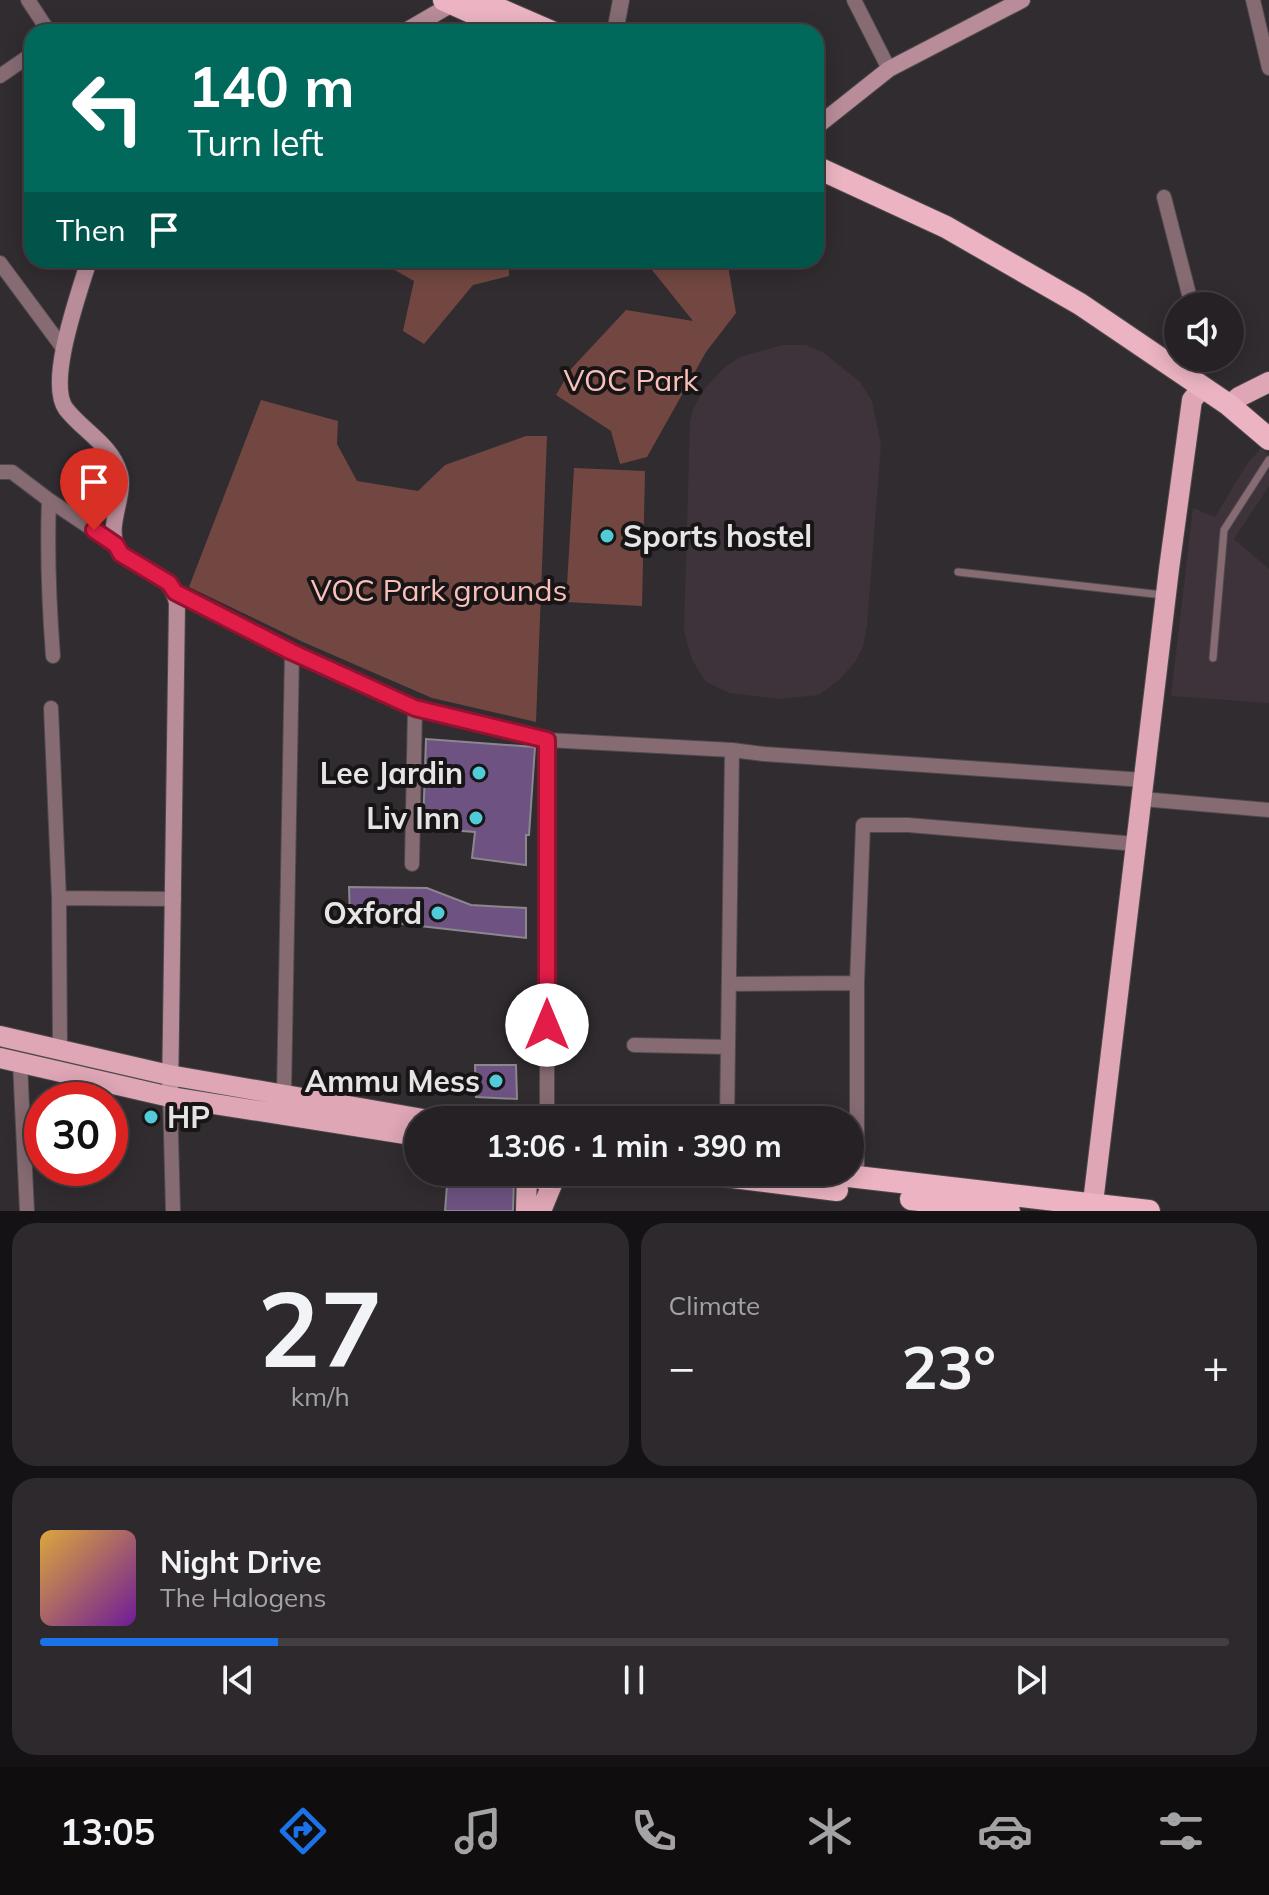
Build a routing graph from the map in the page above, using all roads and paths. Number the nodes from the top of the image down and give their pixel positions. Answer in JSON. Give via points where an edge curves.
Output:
{"nodes":[{"id":1,"x":28,"y":0,"type":"edge"},
{"id":2,"x":478,"y":0,"type":"edge"},
{"id":3,"x":621,"y":0,"type":"edge"},
{"id":4,"x":854,"y":0,"type":"edge"},
{"id":5,"x":1022,"y":0,"type":"edge"},
{"id":6,"x":1253,"y":0,"type":"edge"},
{"id":7,"x":452,"y":1,"type":"edge"},
{"id":8,"x":44,"y":24,"type":"edge"},
{"id":9,"x":416,"y":24,"type":"edge"},
{"id":10,"x":501,"y":24,"type":"edge"},
{"id":11,"x":534,"y":24,"type":"edge"},
{"id":12,"x":616,"y":24,"type":"edge"},
{"id":13,"x":24,"y":60,"type":"edge"},
{"id":14,"x":1268,"y":63,"type":"edge"},
{"id":15,"x":889,"y":69,"type":"junction"},
{"id":16,"x":0,"y":76,"type":"edge"},
{"id":17,"x":824,"y":121,"type":"edge"},
{"id":18,"x":824,"y":154,"type":"edge"},
{"id":19,"x":824,"y":171,"type":"edge"},
{"id":20,"x":1164,"y":197,"type":"dead end"},
{"id":21,"x":0,"y":263,"type":"edge"},
{"id":22,"x":87,"y":268,"type":"edge"},
{"id":23,"x":1188,"y":292,"type":"edge"},
{"id":24,"x":1164,"y":345,"type":"edge"},
{"id":25,"x":63,"y":348,"type":"junction"},
{"id":26,"x":1201,"y":372,"type":"edge"},
{"id":27,"x":1269,"y":382,"type":"edge"},
{"id":28,"x":1202,"y":388,"type":"junction"},
{"id":29,"x":1234,"y":401,"type":"junction"},
{"id":30,"x":1269,"y":423,"type":"edge"},
{"id":31,"x":1269,"y":439,"type":"edge"},
{"id":32,"x":1269,"y":460,"type":"edge"},
{"id":33,"x":0,"y":472,"type":"edge"},
{"id":34,"x":49,"y":500,"type":"junction"},
{"id":35,"x":116,"y":545,"type":"junction"},
{"id":36,"x":958,"y":572,"type":"dead end"},
{"id":37,"x":175,"y":592,"type":"junction"},
{"id":38,"x":1166,"y":595,"type":"junction"},
{"id":39,"x":292,"y":652,"type":"junction"},
{"id":40,"x":53,"y":656,"type":"dead end"},
{"id":41,"x":1213,"y":658,"type":"dead end"},
{"id":42,"x":51,"y":708,"type":"dead end"},
{"id":43,"x":415,"y":708,"type":"junction"},
{"id":44,"x":547,"y":740,"type":"junction"},
{"id":45,"x":732,"y":750,"type":"junction"},
{"id":46,"x":1143,"y":790,"type":"junction"},
{"id":47,"x":1269,"y":810,"type":"edge"},
{"id":48,"x":1137,"y":844,"type":"junction"},
{"id":49,"x":412,"y":864,"type":"dead end"},
{"id":50,"x":59,"y":898,"type":"junction"},
{"id":51,"x":174,"y":899,"type":"junction"},
{"id":52,"x":857,"y":983,"type":"junction"},
{"id":53,"x":729,"y":984,"type":"junction"},
{"id":54,"x":0,"y":1036,"type":"edge"},
{"id":55,"x":634,"y":1045,"type":"dead end"},
{"id":56,"x":728,"y":1047,"type":"junction"},
{"id":57,"x":60,"y":1051,"type":"junction"},
{"id":58,"x":0,"y":1058,"type":"edge"},
{"id":59,"x":20,"y":1063,"type":"junction"},
{"id":60,"x":169,"y":1075,"type":"junction"},
{"id":61,"x":284,"y":1094,"type":"junction"},
{"id":62,"x":170,"y":1097,"type":"junction"},
{"id":63,"x":547,"y":1106,"type":"edge"},
{"id":64,"x":727,"y":1106,"type":"edge"},
{"id":65,"x":857,"y":1106,"type":"edge"},
{"id":66,"x":404,"y":1116,"type":"edge"},
{"id":67,"x":404,"y":1134,"type":"edge"},
{"id":68,"x":864,"y":1179,"type":"edge"},
{"id":69,"x":527,"y":1186,"type":"edge"},
{"id":70,"x":553,"y":1186,"type":"edge"},
{"id":71,"x":806,"y":1186,"type":"edge"},
{"id":72,"x":1092,"y":1207,"type":"edge"},
{"id":73,"x":27,"y":1211,"type":"edge"},
{"id":74,"x":173,"y":1211,"type":"edge"},
{"id":75,"x":526,"y":1211,"type":"edge"},
{"id":76,"x":541,"y":1211,"type":"edge"},
{"id":77,"x":1009,"y":1211,"type":"edge"},
{"id":78,"x":1149,"y":1211,"type":"edge"}],
"edges":[{"from":1,"to":8,"type":"street"},
{"from":2,"to":11,"type":"highway"},
{"from":3,"to":12,"type":"street"},
{"from":4,"to":15,"type":"street"},
{"from":5,"to":15,"type":"main road"},
{"from":6,"to":14,"type":"street"},
{"from":7,"to":9,"type":"main road"},
{"from":7,"to":10,"type":"highway"},
{"from":13,"to":16,"type":"street"},
{"from":15,"to":17,"type":"main road"},
{"from":18,"to":24,"type":"highway","via":[[1082,292]]},
{"from":19,"to":28,"type":"highway","via":[[946,227],[1067,296]]},
{"from":20,"to":23,"type":"street"},
{"from":21,"to":25,"type":"street"},
{"from":22,"to":25,"type":"main road"},
{"from":25,"to":35,"type":"main road","via":[[58,385],[64,406],[112,454],[121,478]]},
{"from":26,"to":29,"type":"highway"},
{"from":27,"to":29,"type":"main road"},
{"from":28,"to":29,"type":"highway"},
{"from":28,"to":38,"type":"main road","via":[[1192,400]]},
{"from":29,"to":30,"type":"highway"},
{"from":29,"to":31,"type":"highway"},
{"from":32,"to":41,"type":"lane","via":[[1224,530]]},
{"from":33,"to":34,"type":"street","via":[[12,472]]},
{"from":34,"to":35,"type":"street"},
{"from":34,"to":40,"type":"street"},
{"from":35,"to":37,"type":"main road"},
{"from":36,"to":38,"type":"lane"},
{"from":37,"to":39,"type":"street"},
{"from":37,"to":51,"type":"main road"},
{"from":38,"to":46,"type":"main road"},
{"from":39,"to":43,"type":"street"},
{"from":39,"to":61,"type":"street"},
{"from":42,"to":50,"type":"street"},
{"from":43,"to":44,"type":"street"},
{"from":43,"to":49,"type":"street"},
{"from":44,"to":45,"type":"street"},
{"from":44,"to":63,"type":"street"},
{"from":45,"to":46,"type":"street"},
{"from":45,"to":53,"type":"street"},
{"from":46,"to":47,"type":"street"},
{"from":46,"to":48,"type":"main road"},
{"from":48,"to":52,"type":"street","via":[[863,825]]},
{"from":48,"to":72,"type":"main road"},
{"from":50,"to":51,"type":"street"},
{"from":50,"to":57,"type":"street"},
{"from":51,"to":60,"type":"main road"},
{"from":52,"to":53,"type":"street"},
{"from":52,"to":65,"type":"street"},
{"from":53,"to":56,"type":"street"},
{"from":54,"to":57,"type":"main road"},
{"from":55,"to":56,"type":"street"},
{"from":56,"to":64,"type":"street"},
{"from":57,"to":60,"type":"main road"},
{"from":58,"to":59,"type":"main road"},
{"from":59,"to":62,"type":"main road"},
{"from":59,"to":73,"type":"street"},
{"from":60,"to":61,"type":"main road"},
{"from":60,"to":62,"type":"main road"},
{"from":61,"to":66,"type":"main road"},
{"from":62,"to":67,"type":"main road"},
{"from":62,"to":74,"type":"street"},
{"from":68,"to":72,"type":"highway"},
{"from":69,"to":75,"type":"main road"},
{"from":70,"to":76,"type":"main road"},
{"from":71,"to":77,"type":"highway"},
{"from":72,"to":78,"type":"highway"}]}
